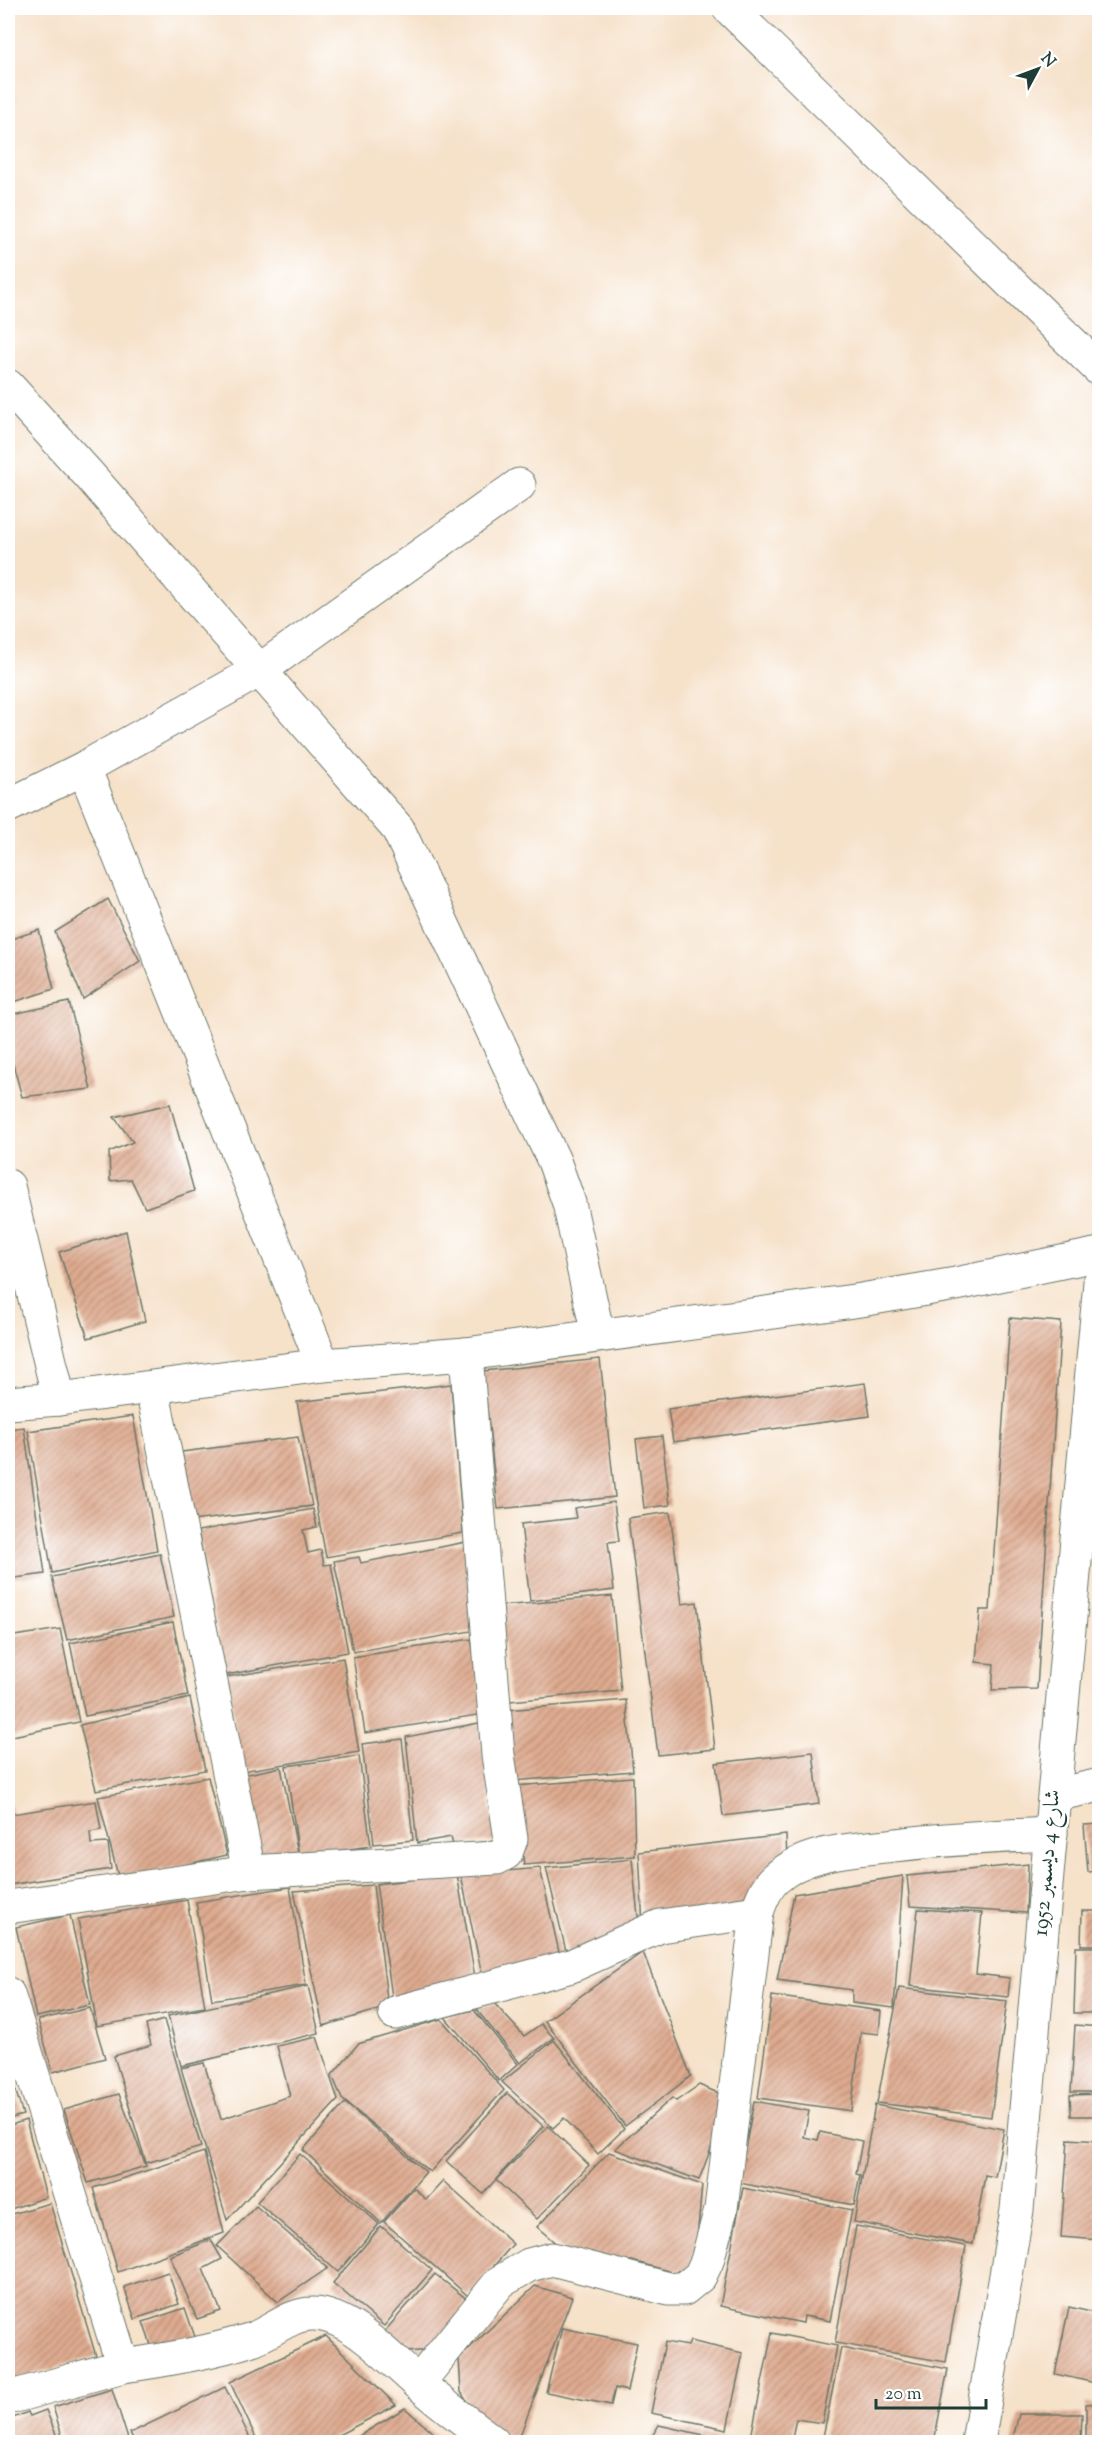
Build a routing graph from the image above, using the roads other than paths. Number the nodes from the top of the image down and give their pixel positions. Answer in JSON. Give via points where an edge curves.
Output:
{"nodes":[{"id":1,"x":729,"y":8,"type":"edge"},
{"id":2,"x":1100,"y":370,"type":"edge"},
{"id":3,"x":8,"y":386,"type":"edge"},
{"id":4,"x":519,"y":485,"type":"dead end"},
{"id":5,"x":260,"y":670,"type":"junction"},
{"id":6,"x":84,"y":768,"type":"junction"},
{"id":7,"x":8,"y":806,"type":"edge"},
{"id":8,"x":8,"y":1186,"type":"edge"},
{"id":9,"x":1100,"y":1254,"type":"edge"},
{"id":10,"x":1100,"y":1282,"type":"edge"},
{"id":11,"x":598,"y":1335,"type":"junction"},
{"id":12,"x":465,"y":1354,"type":"junction"},
{"id":13,"x":323,"y":1365,"type":"junction"},
{"id":14,"x":152,"y":1388,"type":"junction"},
{"id":15,"x":59,"y":1399,"type":"junction"},
{"id":16,"x":8,"y":1403,"type":"edge"},
{"id":17,"x":1100,"y":1785,"type":"edge"},
{"id":18,"x":1055,"y":1795,"type":"junction"},
{"id":19,"x":1051,"y":1834,"type":"junction"},
{"id":20,"x":249,"y":1872,"type":"junction"},
{"id":21,"x":8,"y":1907,"type":"edge"},
{"id":22,"x":757,"y":1912,"type":"junction"},
{"id":23,"x":8,"y":1994,"type":"edge"},
{"id":24,"x":395,"y":2013,"type":"dead end"},
{"id":25,"x":123,"y":2366,"type":"junction"},
{"id":26,"x":418,"y":2383,"type":"junction"},
{"id":27,"x":8,"y":2398,"type":"edge"},
{"id":28,"x":494,"y":2442,"type":"edge"},
{"id":29,"x":978,"y":2442,"type":"edge"}],
"edges":[{"from":1,"to":2,"type":"street"},
{"from":3,"to":5,"type":"street"},
{"from":4,"to":5,"type":"street"},
{"from":5,"to":6,"type":"street"},
{"from":5,"to":11,"type":"street","via":[[398,829],[554,1161],[569,1203]]},
{"from":6,"to":7,"type":"street"},
{"from":6,"to":13,"type":"street"},
{"from":8,"to":15,"type":"street"},
{"from":9,"to":11,"type":"street","via":[[861,1300]]},
{"from":10,"to":18,"type":"street","name":"شارع 4 ديسمبر 1952"},
{"from":11,"to":12,"type":"street"},
{"from":12,"to":13,"type":"street"},
{"from":12,"to":20,"type":"street","via":[[498,1755],[510,1829],[508,1850],[497,1858]]},
{"from":13,"to":14,"type":"street"},
{"from":14,"to":15,"type":"street"},
{"from":14,"to":20,"type":"street"},
{"from":15,"to":16,"type":"street"},
{"from":17,"to":18,"type":"street"},
{"from":18,"to":19,"type":"street","name":"شارع 4 ديسمبر 1952"},
{"from":19,"to":22,"type":"street","via":[[946,1839],[832,1853],[808,1860],[774,1879]]},
{"from":19,"to":29,"type":"street","name":"شارع 4 ديسمبر 1952","via":[[1017,2210]]},
{"from":20,"to":21,"type":"street"},
{"from":22,"to":24,"type":"street","via":[[660,1926],[571,1966]]},
{"from":22,"to":26,"type":"street","via":[[721,2208],[700,2276],[684,2289],[669,2289],[552,2259],[529,2265],[500,2282]]},
{"from":23,"to":25,"type":"street"},
{"from":25,"to":26,"type":"street","via":[[180,2358],[251,2340],[295,2318],[313,2314],[348,2326]]},
{"from":25,"to":27,"type":"street"},
{"from":26,"to":28,"type":"street"}]}
